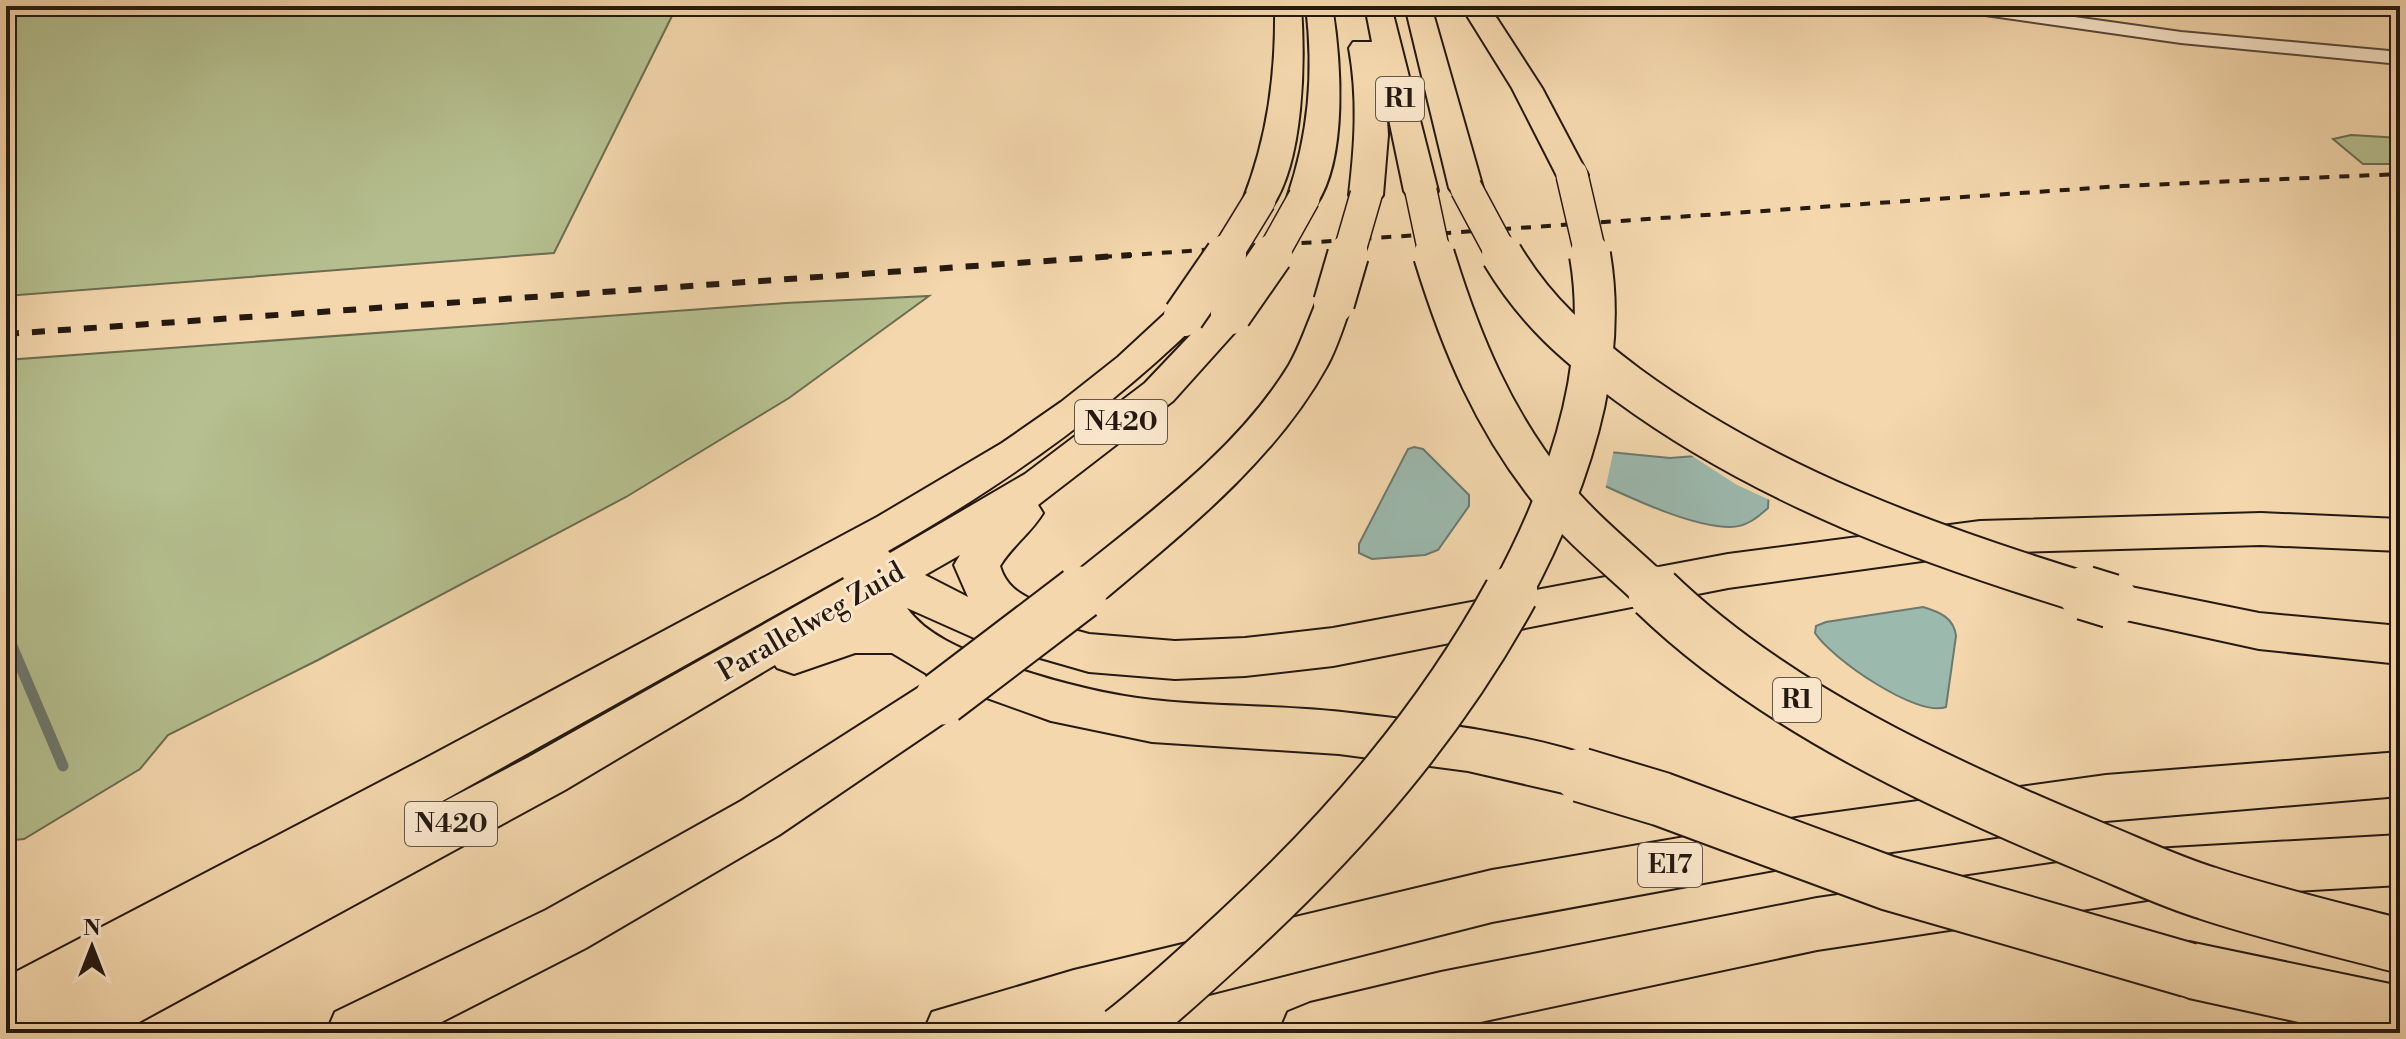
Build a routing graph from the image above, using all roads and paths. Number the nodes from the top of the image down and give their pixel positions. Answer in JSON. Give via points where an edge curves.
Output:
{"nodes":[{"id":1,"x":1288,"y":6,"type":"edge"},
{"id":2,"x":1319,"y":6,"type":"edge"},
{"id":3,"x":1364,"y":6,"type":"edge"},
{"id":4,"x":1378,"y":6,"type":"edge"},
{"id":5,"x":1418,"y":6,"type":"edge"},
{"id":6,"x":1474,"y":6,"type":"edge"},
{"id":7,"x":1964,"y":6,"type":"edge"},
{"id":8,"x":2400,"y":58,"type":"edge"},
{"id":9,"x":1444,"y":190,"type":"junction"},
{"id":10,"x":1040,"y":484,"type":"junction"},
{"id":11,"x":2400,"y":535,"type":"edge"},
{"id":12,"x":873,"y":570,"type":"junction"},
{"id":13,"x":900,"y":635,"type":"junction"},
{"id":14,"x":2400,"y":645,"type":"edge"},
{"id":15,"x":1089,"y":653,"type":"junction"},
{"id":16,"x":692,"y":691,"type":"junction"},
{"id":17,"x":2400,"y":774,"type":"edge"},
{"id":18,"x":2400,"y":860,"type":"edge"},
{"id":19,"x":199,"y":933,"type":"junction"},
{"id":20,"x":2400,"y":946,"type":"edge"},
{"id":21,"x":6,"y":1008,"type":"edge"},
{"id":22,"x":2400,"y":1015,"type":"edge"},
{"id":23,"x":59,"y":1033,"type":"edge"},
{"id":24,"x":357,"y":1033,"type":"edge"},
{"id":25,"x":954,"y":1033,"type":"edge"},
{"id":26,"x":1122,"y":1033,"type":"edge"},
{"id":27,"x":1310,"y":1033,"type":"edge"}],
"edges":[{"from":1,"to":12,"type":"highway","number":"N420","bridge":true,"via":[[1290,71],[1275,162],[1260,200],[1184,316],[1153,348],[1052,428],[1033,457],[887,551]]},
{"from":2,"to":10,"type":"highway","name":"Parallelweg Zuid","number":"N420","bridge":true,"via":[[1327,111],[1304,198],[1271,257],[1231,314],[1159,392]]},
{"from":3,"to":24,"type":"highway","bridge":true,"via":[[1372,135],[1366,195],[1334,303],[1306,367],[1257,437],[1185,507],[1091,585],[942,698],[760,818],[566,929]]},
{"from":4,"to":9,"type":"highway","number":"R1"},
{"from":5,"to":9,"type":"highway","number":"R1"},
{"from":6,"to":26,"type":"highway","bridge":true,"via":[[1544,114],[1572,175],[1590,248],[1595,312],[1589,389],[1565,473],[1490,636],[1435,719],[1291,883]]},
{"from":7,"to":8,"type":"street","via":[[2254,47]]},
{"from":9,"to":14,"type":"highway","number":"R1","bridge":true,"via":[[1551,322],[1640,395],[1739,456],[1861,516],[1975,561],[2111,601],[2259,631]]},
{"from":9,"to":20,"type":"highway","number":"R1","bridge":true,"via":[[1432,249],[1483,389],[1513,442],[1554,496],[1684,621],[1781,691],[1873,744],[2029,821],[2205,893]]},
{"from":10,"to":12,"type":"highway","name":"Parallelweg Zuid","number":"N420"},
{"from":10,"to":15,"type":"highway","via":[[977,565],[982,587],[1008,612],[1056,631]]},
{"from":11,"to":15,"type":"highway","via":[[2261,529],[1980,537],[1728,571],[1333,647],[1175,660]]},
{"from":12,"to":13,"type":"highway"},
{"from":12,"to":15,"type":"highway","via":[[941,606],[998,628]]},
{"from":12,"to":16,"type":"highway","name":"Parallelweg Zuid","number":"N420"},
{"from":12,"to":19,"type":"highway","name":"Parallelweg Zuid","number":"N420"},
{"from":13,"to":16,"type":"highway","via":[[854,635],[825,642],[733,682]]},
{"from":13,"to":22,"type":"highway","bridge":true,"via":[[951,665],[1051,701],[1152,721],[1339,733],[1468,750],[1581,775],[1888,883],[2189,970]]},
{"from":16,"to":19,"type":"highway","name":"Parallelweg Zuid","number":"N420","via":[[546,774]]},
{"from":17,"to":25,"type":"highway","number":"E17","via":[[2106,798],[1802,841],[1523,891]]},
{"from":18,"to":27,"type":"highway","via":[[2154,874],[1817,924]]},
{"from":19,"to":21,"type":"highway","name":"Parallelweg Zuid"},
{"from":19,"to":23,"type":"highway","name":"Parallelweg Zuid"}]}
